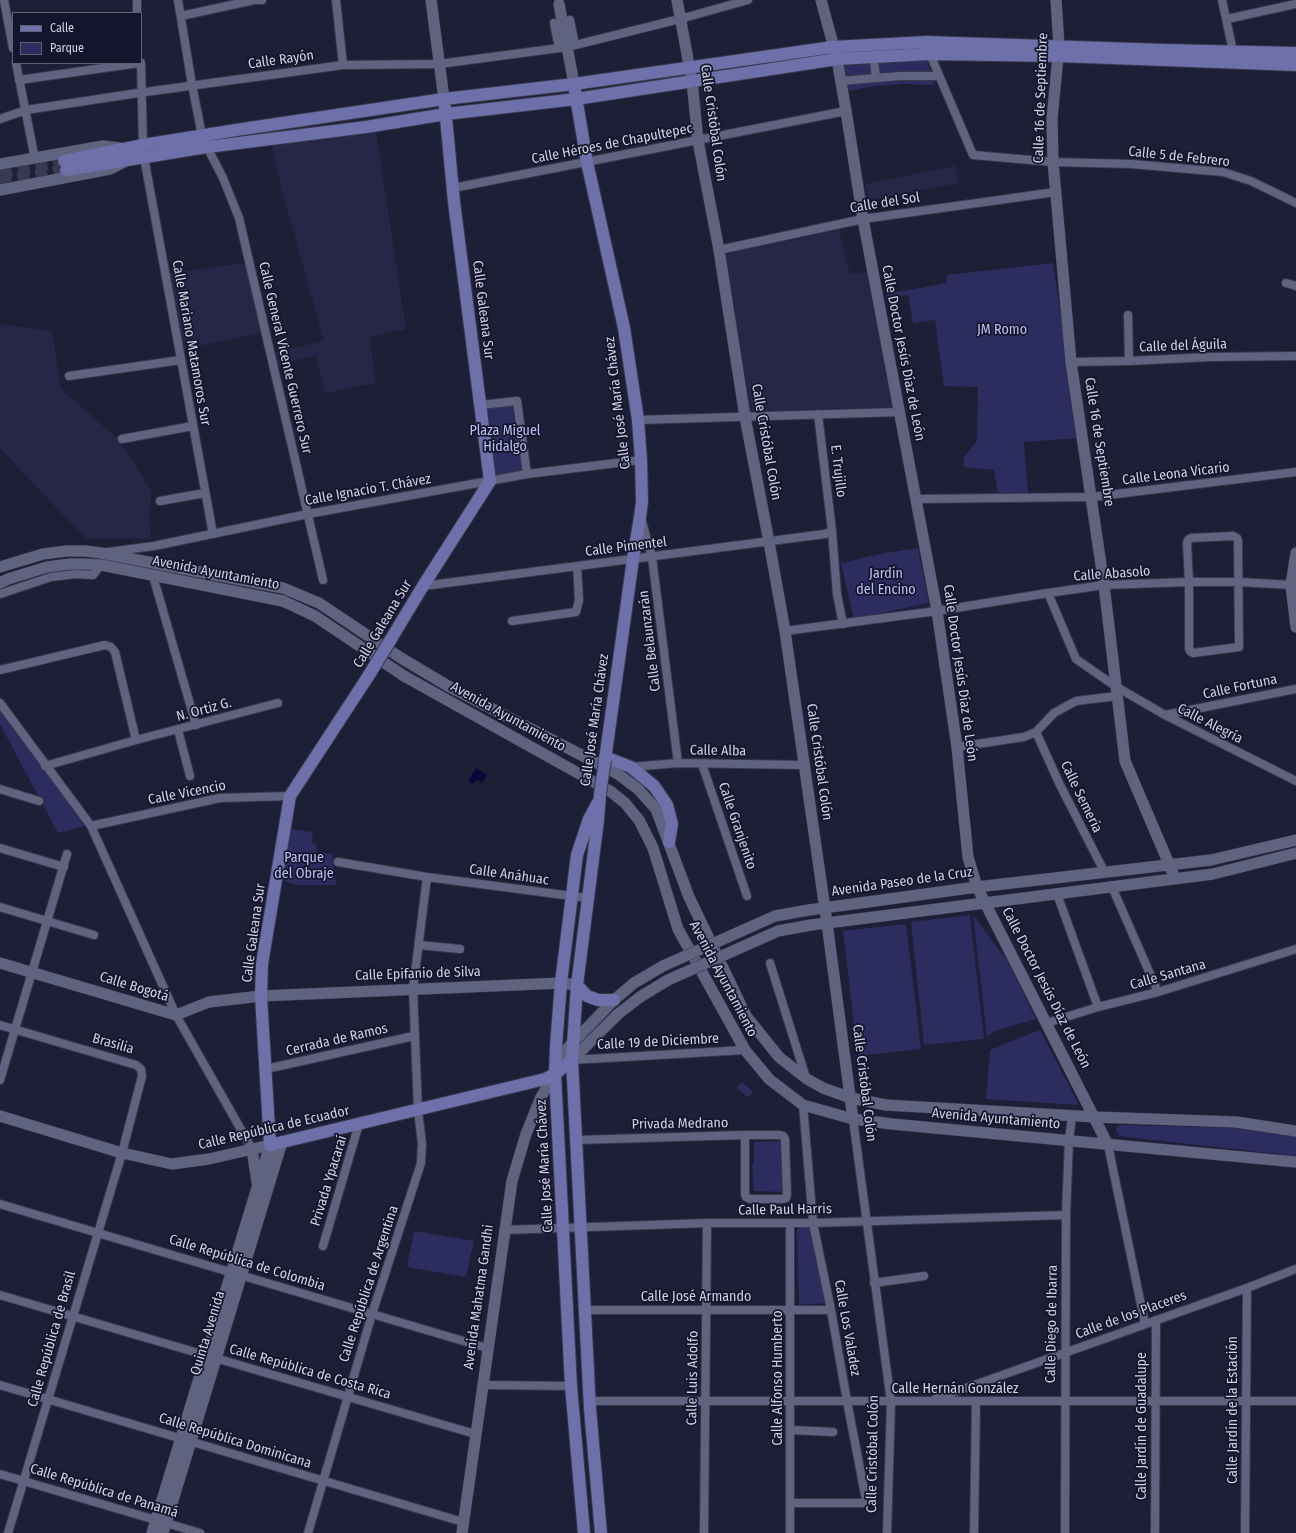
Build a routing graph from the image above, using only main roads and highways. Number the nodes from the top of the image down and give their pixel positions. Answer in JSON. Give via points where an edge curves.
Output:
{"nodes":[{"id":1,"x":431,"y":0,"type":"edge"},
{"id":2,"x":677,"y":0,"type":"edge"},
{"id":3,"x":820,"y":0,"type":"edge"},
{"id":4,"x":1056,"y":0,"type":"edge"},
{"id":5,"x":559,"y":4,"type":"dead end"},
{"id":6,"x":1059,"y":51,"type":"junction"},
{"id":7,"x":835,"y":53,"type":"junction"},
{"id":8,"x":1296,"y":53,"type":"edge"},
{"id":9,"x":1296,"y":65,"type":"edge"},
{"id":10,"x":690,"y":67,"type":"junction"},
{"id":11,"x":692,"y":80,"type":"junction"},
{"id":12,"x":574,"y":84,"type":"junction"},
{"id":13,"x":444,"y":99,"type":"junction"},
{"id":14,"x":576,"y":99,"type":"junction"},
{"id":15,"x":446,"y":114,"type":"junction"},
{"id":16,"x":124,"y":148,"type":"junction"},
{"id":17,"x":128,"y":160,"type":"junction"},
{"id":18,"x":0,"y":164,"type":"edge"},
{"id":19,"x":0,"y":190,"type":"edge"},
{"id":20,"x":1296,"y":553,"type":"edge"},
{"id":21,"x":0,"y":567,"type":"edge"},
{"id":22,"x":0,"y":583,"type":"edge"},
{"id":23,"x":1296,"y":627,"type":"edge"},
{"id":24,"x":605,"y":758,"type":"junction"},
{"id":25,"x":599,"y":798,"type":"junction"},
{"id":26,"x":1296,"y":840,"type":"edge"},
{"id":27,"x":669,"y":842,"type":"junction"},
{"id":28,"x":1296,"y":853,"type":"edge"},
{"id":29,"x":1170,"y":865,"type":"junction"},
{"id":30,"x":1175,"y":878,"type":"junction"},
{"id":31,"x":977,"y":887,"type":"junction"},
{"id":32,"x":985,"y":903,"type":"junction"},
{"id":33,"x":825,"y":908,"type":"junction"},
{"id":34,"x":827,"y":923,"type":"junction"},
{"id":35,"x":0,"y":963,"type":"edge"},
{"id":36,"x":561,"y":983,"type":"junction"},
{"id":37,"x":577,"y":985,"type":"junction"},
{"id":38,"x":261,"y":996,"type":"junction"},
{"id":39,"x":614,"y":1000,"type":"junction"},
{"id":40,"x":572,"y":1043,"type":"junction"},
{"id":41,"x":556,"y":1060,"type":"junction"},
{"id":42,"x":572,"y":1060,"type":"junction"},
{"id":43,"x":555,"y":1074,"type":"junction"},
{"id":44,"x":851,"y":1098,"type":"junction"},
{"id":45,"x":0,"y":1116,"type":"edge"},
{"id":46,"x":1094,"y":1117,"type":"junction"},
{"id":47,"x":853,"y":1119,"type":"junction"},
{"id":48,"x":1296,"y":1131,"type":"edge"},
{"id":49,"x":276,"y":1144,"type":"junction"},
{"id":50,"x":1108,"y":1145,"type":"junction"},
{"id":51,"x":252,"y":1149,"type":"junction"},
{"id":52,"x":1296,"y":1162,"type":"edge"},
{"id":53,"x":258,"y":1186,"type":"junction"},
{"id":54,"x":236,"y":1274,"type":"junction"},
{"id":55,"x":162,"y":1525,"type":"edge"},
{"id":56,"x":462,"y":1527,"type":"edge"},
{"id":57,"x":585,"y":1531,"type":"edge"},
{"id":58,"x":152,"y":1533,"type":"edge"},
{"id":59,"x":601,"y":1533,"type":"edge"}],
"edges":[{"from":1,"to":13,"type":"main road"},
{"from":2,"to":10,"type":"main road","name":"Calle Cristóbal Colón"},
{"from":3,"to":7,"type":"main road","name":"Calle Doctor Jesús Díaz de León"},
{"from":4,"to":6,"type":"main road","name":"Calle 16 de Septiembre"},
{"from":5,"to":12,"type":"main road"},
{"from":6,"to":7,"type":"main road"},
{"from":6,"to":7,"type":"main road","via":[[927,42]]},
{"from":6,"to":8,"type":"main road"},
{"from":6,"to":9,"type":"main road"},
{"from":6,"to":29,"type":"main road","name":"Calle 16 de Septiembre","via":[[1052,119],[1053,162],[1071,362],[1104,585],[1125,761]]},
{"from":7,"to":10,"type":"main road"},
{"from":7,"to":11,"type":"main road"},
{"from":7,"to":31,"type":"main road","name":"Calle Doctor Jesús Díaz de León","via":[[863,219],[937,611],[957,747],[968,857]]},
{"from":10,"to":11,"type":"main road","name":"Calle Cristóbal Colón"},
{"from":10,"to":12,"type":"main road"},
{"from":11,"to":14,"type":"main road"},
{"from":11,"to":33,"type":"main road","name":"Calle Cristóbal Colón","via":[[698,141],[785,631]]},
{"from":12,"to":13,"type":"main road"},
{"from":12,"to":14,"type":"main road","name":"Calle José María Chávez"},
{"from":13,"to":15,"type":"main road","name":"Calle Galeana Sur"},
{"from":13,"to":16,"type":"main road"},
{"from":14,"to":15,"type":"main road"},
{"from":14,"to":24,"type":"main road","name":"Calle José María Chávez","via":[[587,162],[624,328],[638,420],[641,460],[642,502]]},
{"from":15,"to":17,"type":"main road"},
{"from":15,"to":38,"type":"main road","name":"Calle Galeana Sur","bridge":true,"via":[[490,481],[290,796],[262,964]]},
{"from":16,"to":17,"type":"main road","via":[[65,165]]},
{"from":16,"to":18,"type":"main road","via":[[103,146]]},
{"from":17,"to":19,"type":"main road","via":[[110,169]]},
{"from":20,"to":23,"type":"main road","via":[[1291,585]]},
{"from":21,"to":27,"type":"main road","name":"Avenida Ayuntamiento","via":[[43,554],[73,551],[102,553],[283,588],[320,603],[401,658],[448,686],[618,774],[638,788],[656,809]]},
{"from":22,"to":47,"type":"main road","name":"Avenida Ayuntamiento","via":[[47,567],[70,564],[101,565],[283,601],[315,616],[404,676],[610,791],[625,803],[639,820],[653,848],[678,929],[745,1050],[769,1079],[803,1105]]},
{"from":24,"to":25,"type":"main road","name":"Calle José María Chávez","bridge":true},
{"from":24,"to":27,"type":"main road","via":[[631,767],[654,786],[667,805],[672,824]]},
{"from":25,"to":36,"type":"main road","name":"Calle José María Chávez","via":[[577,855]]},
{"from":25,"to":37,"type":"main road","name":"Calle José María Chávez"},
{"from":26,"to":29,"type":"main road","name":"Avenida Paseo de la Cruz","via":[[1211,860]]},
{"from":27,"to":44,"type":"main road","name":"Avenida Ayuntamiento","via":[[689,896],[746,1016],[779,1057],[807,1080]]},
{"from":28,"to":30,"type":"main road","via":[[1213,874]]},
{"from":29,"to":30,"type":"main road","name":"Calle 16 de Septiembre"},
{"from":29,"to":31,"type":"main road","name":"Avenida Paseo de la Cruz"},
{"from":30,"to":32,"type":"main road"},
{"from":31,"to":32,"type":"main road","name":"Calle Doctor Jesús Díaz de León"},
{"from":31,"to":33,"type":"main road","name":"Avenida Paseo de la Cruz"},
{"from":32,"to":34,"type":"main road"},
{"from":32,"to":46,"type":"main road","name":"Calle Doctor Jesús Díaz de León"},
{"from":33,"to":34,"type":"main road","name":"Calle Cristóbal Colón"},
{"from":33,"to":39,"type":"main road","name":"Avenida Paseo de la Cruz","bridge":true,"via":[[775,916],[663,966],[634,983]]},
{"from":34,"to":42,"type":"main road","bridge":true,"via":[[778,931],[668,980],[618,1014]]},
{"from":34,"to":44,"type":"main road","name":"Calle Cristóbal Colón"},
{"from":35,"to":38,"type":"main road","name":"Calle Bogotá","via":[[176,1015],[209,1002]]},
{"from":36,"to":37,"type":"main road","name":"Calle Epifanio de Silva"},
{"from":36,"to":38,"type":"main road","name":"Calle Epifanio de Silva"},
{"from":36,"to":41,"type":"main road","name":"Calle José María Chávez"},
{"from":37,"to":39,"type":"main road","via":[[586,996],[598,1000]]},
{"from":37,"to":40,"type":"main road","name":"Calle José María Chávez"},
{"from":38,"to":49,"type":"main road","name":"Calle Galeana Sur","via":[[266,1069]]},
{"from":39,"to":40,"type":"main road","name":"Avenida Paseo de la Cruz"},
{"from":40,"to":41,"type":"main road","name":"Avenida Paseo de la Cruz"},
{"from":40,"to":42,"type":"main road","name":"Calle José María Chávez"},
{"from":41,"to":43,"type":"main road","name":"Calle José María Chávez"},
{"from":42,"to":43,"type":"main road"},
{"from":42,"to":59,"type":"main road","name":"Calle José María Chávez","via":[[590,1402]]},
{"from":43,"to":49,"type":"main road","name":"Calle República de Ecuador","via":[[545,1079]]},
{"from":43,"to":56,"type":"main road","name":"Avenida Mahatma Gandhi","via":[[540,1097],[512,1181]]},
{"from":43,"to":57,"type":"main road","name":"Calle José María Chávez","via":[[571,1386]]},
{"from":44,"to":46,"type":"main road","name":"Avenida Ayuntamiento","via":[[886,1105]]},
{"from":44,"to":47,"type":"main road","name":"Calle Cristóbal Colón"},
{"from":45,"to":51,"type":"main road","name":"Calle República de Ecuador","via":[[122,1153],[172,1164]]},
{"from":46,"to":48,"type":"main road","name":"Avenida Ayuntamiento","via":[[1236,1122]]},
{"from":46,"to":50,"type":"main road","name":"Calle Doctor Jesús Díaz de León"},
{"from":47,"to":50,"type":"main road","name":"Avenida Ayuntamiento"},
{"from":49,"to":51,"type":"main road","name":"Calle República de Ecuador"},
{"from":49,"to":53,"type":"main road","name":"Quinta Avenida"},
{"from":49,"to":54,"type":"main road","name":"Quinta Avenida"},
{"from":50,"to":52,"type":"main road","name":"Avenida Ayuntamiento"},
{"from":51,"to":53,"type":"main road"},
{"from":53,"to":54,"type":"main road","name":"Quinta Avenida"},
{"from":54,"to":55,"type":"main road","name":"Quinta Avenida"},
{"from":55,"to":58,"type":"main road","name":"Quinta Avenida"}]}
